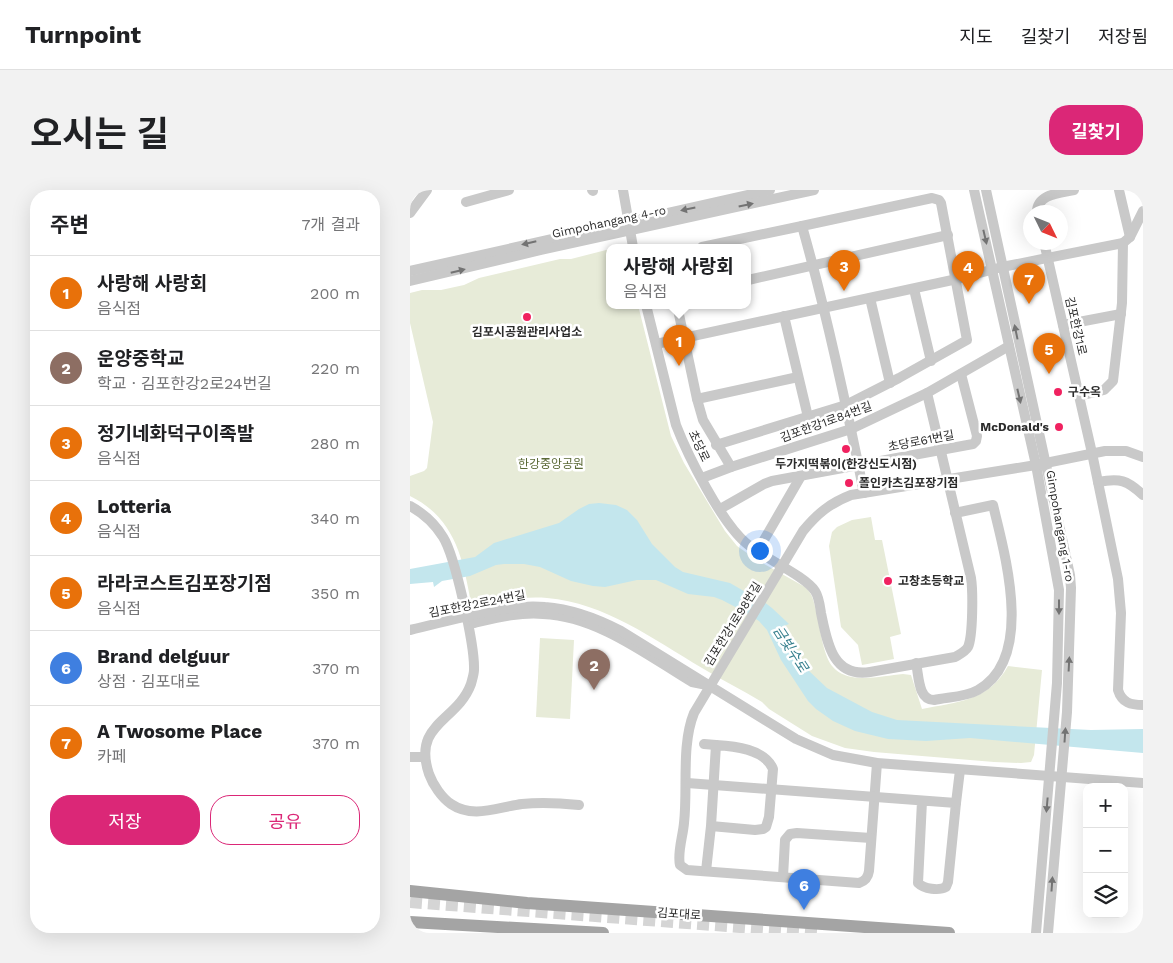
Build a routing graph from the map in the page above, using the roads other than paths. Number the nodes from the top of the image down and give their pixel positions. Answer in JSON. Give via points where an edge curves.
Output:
{"nodes":[{"id":1,"x":427,"y":190,"type":"edge"},
{"id":2,"x":509,"y":190,"type":"edge"},
{"id":3,"x":621,"y":190,"type":"edge"},
{"id":4,"x":770,"y":190,"type":"edge"},
{"id":5,"x":814,"y":190,"type":"edge"},
{"id":6,"x":974,"y":190,"type":"edge"},
{"id":7,"x":986,"y":190,"type":"edge"},
{"id":8,"x":1074,"y":190,"type":"edge"},
{"id":9,"x":1119,"y":190,"type":"edge"},
{"id":10,"x":466,"y":202,"type":"dead end"},
{"id":11,"x":1038,"y":205,"type":"edge"},
{"id":12,"x":1143,"y":211,"type":"edge"},
{"id":13,"x":410,"y":214,"type":"edge"},
{"id":14,"x":629,"y":226,"type":"junction"},
{"id":15,"x":802,"y":226,"type":"junction"},
{"id":16,"x":948,"y":235,"type":"junction"},
{"id":17,"x":1127,"y":240,"type":"junction"},
{"id":18,"x":632,"y":244,"type":"edge"},
{"id":19,"x":716,"y":244,"type":"edge"},
{"id":20,"x":1046,"y":250,"type":"edge"},
{"id":21,"x":1047,"y":258,"type":"junction"},
{"id":22,"x":813,"y":266,"type":"junction"},
{"id":23,"x":997,"y":269,"type":"junction"},
{"id":24,"x":410,"y":270,"type":"edge"},
{"id":25,"x":751,"y":279,"type":"edge"},
{"id":26,"x":957,"y":279,"type":"junction"},
{"id":27,"x":410,"y":281,"type":"edge"},
{"id":28,"x":914,"y":288,"type":"junction"},
{"id":29,"x":870,"y":298,"type":"junction"},
{"id":30,"x":824,"y":307,"type":"junction"},
{"id":31,"x":647,"y":309,"type":"edge"},
{"id":32,"x":677,"y":309,"type":"edge"},
{"id":33,"x":1121,"y":314,"type":"junction"},
{"id":34,"x":784,"y":316,"type":"junction"},
{"id":35,"x":1063,"y":325,"type":"junction"},
{"id":36,"x":684,"y":338,"type":"junction"},
{"id":37,"x":656,"y":344,"type":"junction"},
{"id":38,"x":1009,"y":346,"type":"junction"},
{"id":39,"x":930,"y":361,"type":"junction"},
{"id":40,"x":961,"y":374,"type":"junction"},
{"id":41,"x":798,"y":377,"type":"junction"},
{"id":42,"x":890,"y":383,"type":"junction"},
{"id":43,"x":927,"y":393,"type":"junction"},
{"id":44,"x":1079,"y":396,"type":"junction"},
{"id":45,"x":697,"y":399,"type":"junction"},
{"id":46,"x":846,"y":405,"type":"junction"},
{"id":47,"x":808,"y":417,"type":"junction"},
{"id":48,"x":851,"y":429,"type":"junction"},
{"id":49,"x":716,"y":445,"type":"junction"},
{"id":50,"x":940,"y":450,"type":"junction"},
{"id":51,"x":1092,"y":453,"type":"junction"},
{"id":52,"x":1143,"y":456,"type":"edge"},
{"id":53,"x":1040,"y":464,"type":"junction"},
{"id":54,"x":859,"y":466,"type":"junction"},
{"id":55,"x":731,"y":467,"type":"junction"},
{"id":56,"x":801,"y":476,"type":"junction"},
{"id":57,"x":702,"y":478,"type":"junction"},
{"id":58,"x":947,"y":479,"type":"junction"},
{"id":59,"x":1098,"y":482,"type":"junction"},
{"id":60,"x":864,"y":493,"type":"junction"},
{"id":61,"x":1143,"y":495,"type":"edge"},
{"id":62,"x":410,"y":506,"type":"edge"},
{"id":63,"x":720,"y":510,"type":"junction"},
{"id":64,"x":955,"y":513,"type":"junction"},
{"id":65,"x":757,"y":552,"type":"junction"},
{"id":66,"x":783,"y":568,"type":"junction"},
{"id":67,"x":467,"y":621,"type":"junction"},
{"id":68,"x":410,"y":630,"type":"edge"},
{"id":69,"x":410,"y":636,"type":"edge"},
{"id":70,"x":916,"y":663,"type":"junction"},
{"id":71,"x":710,"y":686,"type":"junction"},
{"id":72,"x":1143,"y":705,"type":"edge"},
{"id":73,"x":704,"y":744,"type":"dead end"},
{"id":74,"x":716,"y":745,"type":"junction"},
{"id":75,"x":410,"y":757,"type":"edge"},
{"id":76,"x":425,"y":757,"type":"junction"},
{"id":77,"x":877,"y":763,"type":"junction"},
{"id":78,"x":960,"y":770,"type":"junction"},
{"id":79,"x":1050,"y":776,"type":"junction"},
{"id":80,"x":1062,"y":777,"type":"junction"},
{"id":81,"x":1143,"y":782,"type":"edge"},
{"id":82,"x":687,"y":783,"type":"junction"},
{"id":83,"x":714,"y":786,"type":"junction"},
{"id":84,"x":770,"y":790,"type":"junction"},
{"id":85,"x":874,"y":798,"type":"junction"},
{"id":86,"x":922,"y":801,"type":"junction"},
{"id":87,"x":956,"y":804,"type":"junction"},
{"id":88,"x":579,"y":805,"type":"dead end"},
{"id":89,"x":711,"y":826,"type":"junction"},
{"id":90,"x":871,"y":838,"type":"junction"},
{"id":91,"x":706,"y":871,"type":"junction"},
{"id":92,"x":782,"y":877,"type":"junction"},
{"id":93,"x":410,"y":891,"type":"edge"},
{"id":94,"x":410,"y":922,"type":"edge"},
{"id":95,"x":603,"y":933,"type":"edge"},
{"id":96,"x":949,"y":933,"type":"edge"},
{"id":97,"x":1036,"y":933,"type":"edge"},
{"id":98,"x":1048,"y":933,"type":"edge"}],
"edges":[{"from":1,"to":13,"type":"street"},
{"from":2,"to":10,"type":"street"},
{"from":3,"to":14,"type":"street"},
{"from":4,"to":14,"type":"street","name":"Gimpohangang 4-ro","one_way":true},
{"from":14,"to":5,"type":"street","name":"Gimpohangang 4-ro","one_way":true},
{"from":6,"to":23,"type":"street","name":"Gimpohangang 1-ro","one_way":true},
{"from":7,"to":23,"type":"street","name":"Gimpohangang 1-ro"},
{"from":8,"to":11,"type":"street","via":[[1042,200]]},
{"from":9,"to":17,"type":"street"},
{"from":12,"to":17,"type":"street"},
{"from":14,"to":18,"type":"street"},
{"from":14,"to":24,"type":"street","name":"Gimpohangang 4-ro","one_way":true},
{"from":27,"to":14,"type":"street","name":"Gimpohangang 4-ro","one_way":true},
{"from":15,"to":16,"type":"street","via":[[932,198],[942,203]]},
{"from":15,"to":19,"type":"street"},
{"from":15,"to":22,"type":"street"},
{"from":16,"to":22,"type":"street"},
{"from":16,"to":26,"type":"street"},
{"from":17,"to":21,"type":"street"},
{"from":17,"to":33,"type":"street"},
{"from":20,"to":21,"type":"street","name":"김포한강1로"},
{"from":21,"to":23,"type":"street"},
{"from":21,"to":35,"type":"street","name":"김포한강1로"},
{"from":22,"to":25,"type":"street"},
{"from":22,"to":30,"type":"street"},
{"from":23,"to":26,"type":"street"},
{"from":23,"to":38,"type":"street","name":"Gimpohangang 1-ro"},
{"from":53,"to":23,"type":"street","name":"Gimpohangang 1-ro","one_way":true},
{"from":26,"to":28,"type":"street"},
{"from":26,"to":39,"type":"street","via":[[967,340]]},
{"from":28,"to":29,"type":"street"},
{"from":28,"to":39,"type":"street"},
{"from":29,"to":30,"type":"street"},
{"from":29,"to":42,"type":"street"},
{"from":30,"to":34,"type":"street"},
{"from":30,"to":46,"type":"street"},
{"from":31,"to":37,"type":"street","name":"초당로"},
{"from":32,"to":36,"type":"street"},
{"from":33,"to":35,"type":"street"},
{"from":33,"to":44,"type":"street","via":[[1113,381],[1104,390]]},
{"from":34,"to":36,"type":"street"},
{"from":34,"to":41,"type":"street"},
{"from":35,"to":44,"type":"street","name":"김포한강1로"},
{"from":36,"to":37,"type":"street"},
{"from":36,"to":45,"type":"street"},
{"from":37,"to":57,"type":"street","name":"초당로","via":[[676,426]]},
{"from":38,"to":40,"type":"street","name":"김포한강1로84번길"},
{"from":38,"to":53,"type":"street","name":"Gimpohangang 1-ro","one_way":true},
{"from":39,"to":42,"type":"street"},
{"from":40,"to":43,"type":"street","name":"김포한강1로84번길"},
{"from":40,"to":50,"type":"street","name":"초당로61번길","via":[[976,441]]},
{"from":41,"to":45,"type":"street"},
{"from":41,"to":47,"type":"street"},
{"from":42,"to":46,"type":"street"},
{"from":43,"to":48,"type":"street","name":"김포한강1로84번길"},
{"from":43,"to":50,"type":"street"},
{"from":44,"to":51,"type":"street","name":"김포한강1로"},
{"from":45,"to":49,"type":"street"},
{"from":46,"to":47,"type":"street"},
{"from":46,"to":48,"type":"street"},
{"from":47,"to":49,"type":"street"},
{"from":48,"to":54,"type":"street"},
{"from":48,"to":55,"type":"street","name":"김포한강1로84번길"},
{"from":49,"to":55,"type":"street"},
{"from":50,"to":54,"type":"street","name":"초당로61번길"},
{"from":50,"to":58,"type":"street"},
{"from":51,"to":52,"type":"street","name":"김포한강1로98번길","via":[[1116,450]]},
{"from":51,"to":53,"type":"street","name":"김포한강1로98번길"},
{"from":51,"to":59,"type":"street","name":"김포한강1로"},
{"from":53,"to":58,"type":"street","name":"김포한강1로98번길"},
{"from":53,"to":79,"type":"street","name":"Gimpohangang 1-ro","one_way":true,"via":[[1059,590]]},
{"from":80,"to":53,"type":"street","name":"Gimpohangang 1-ro","one_way":true,"via":[[1071,588]]},
{"from":54,"to":56,"type":"street","name":"초당로61번길"},
{"from":54,"to":60,"type":"street"},
{"from":55,"to":57,"type":"street","name":"김포한강1로84번길"},
{"from":56,"to":63,"type":"street","name":"초당로61번길","via":[[764,484]]},
{"from":56,"to":65,"type":"street"},
{"from":57,"to":63,"type":"street","name":"초당로"},
{"from":58,"to":60,"type":"street","name":"김포한강1로98번길"},
{"from":58,"to":64,"type":"street"},
{"from":59,"to":61,"type":"street","via":[[1126,481]]},
{"from":59,"to":72,"type":"street","name":"김포한강1로","via":[[1121,597],[1118,690],[1124,701]]},
{"from":60,"to":66,"type":"street","name":"김포한강1로98번길","via":[[851,495],[824,508],[804,531]]},
{"from":62,"to":67,"type":"street","via":[[436,527],[448,545]]},
{"from":63,"to":65,"type":"street","name":"초당로","via":[[740,537]]},
{"from":64,"to":70,"type":"street","via":[[972,589],[970,641],[965,651],[955,657]]},
{"from":64,"to":70,"type":"street","via":[[994,505],[1011,592],[1007,654],[993,679],[978,690],[934,700],[923,695]]},
{"from":65,"to":66,"type":"street","name":"초당로"},
{"from":66,"to":70,"type":"street","name":"초당로","via":[[815,591],[830,648],[834,658],[844,667],[863,673]]},
{"from":66,"to":71,"type":"street","name":"김포한강1로98번길"},
{"from":67,"to":68,"type":"street","name":"김포한강2로24번길"},
{"from":67,"to":69,"type":"street","name":"김포한강2로24번길"},
{"from":67,"to":71,"type":"street","name":"김포한강2로24번길","via":[[514,608],[544,606],[566,610],[621,631]]},
{"from":67,"to":76,"type":"street","via":[[474,670],[471,686],[429,735]]},
{"from":71,"to":77,"type":"street","name":"김포한강2로24번길","via":[[808,745],[845,758]]},
{"from":71,"to":82,"type":"street","via":[[688,729]]},
{"from":73,"to":74,"type":"street"},
{"from":74,"to":83,"type":"street"},
{"from":74,"to":84,"type":"street","via":[[743,747],[768,762],[773,769]]},
{"from":75,"to":76,"type":"street"},
{"from":76,"to":88,"type":"street","via":[[430,779],[440,794],[452,805],[467,810],[483,812],[533,803]]},
{"from":77,"to":78,"type":"street","name":"김포한강2로24번길"},
{"from":77,"to":85,"type":"street"},
{"from":78,"to":79,"type":"street","name":"김포한강2로24번길"},
{"from":78,"to":87,"type":"street"},
{"from":79,"to":80,"type":"street","name":"김포한강2로24번길"},
{"from":79,"to":97,"type":"street","name":"Gimpohangang 1-ro","one_way":true},
{"from":80,"to":81,"type":"street","name":"김포한강2로24번길"},
{"from":98,"to":80,"type":"street","name":"Gimpohangang 1-ro","one_way":true},
{"from":82,"to":83,"type":"street"},
{"from":82,"to":91,"type":"street","via":[[679,863],[684,869]]},
{"from":83,"to":84,"type":"street"},
{"from":83,"to":89,"type":"street"},
{"from":84,"to":85,"type":"street"},
{"from":84,"to":89,"type":"street","via":[[768,822],[763,829]]},
{"from":85,"to":86,"type":"street"},
{"from":85,"to":90,"type":"street"},
{"from":86,"to":87,"type":"street"},
{"from":86,"to":87,"type":"street","via":[[918,879],[920,886],[925,888],[942,889],[948,885]]},
{"from":89,"to":91,"type":"street"},
{"from":90,"to":92,"type":"street","via":[[790,834],[785,840]]},
{"from":90,"to":92,"type":"street","via":[[868,876],[863,881]]},
{"from":91,"to":92,"type":"street"},
{"from":93,"to":96,"type":"main road","name":"김포대로","via":[[527,903]]},
{"from":94,"to":95,"type":"main road"}]}
